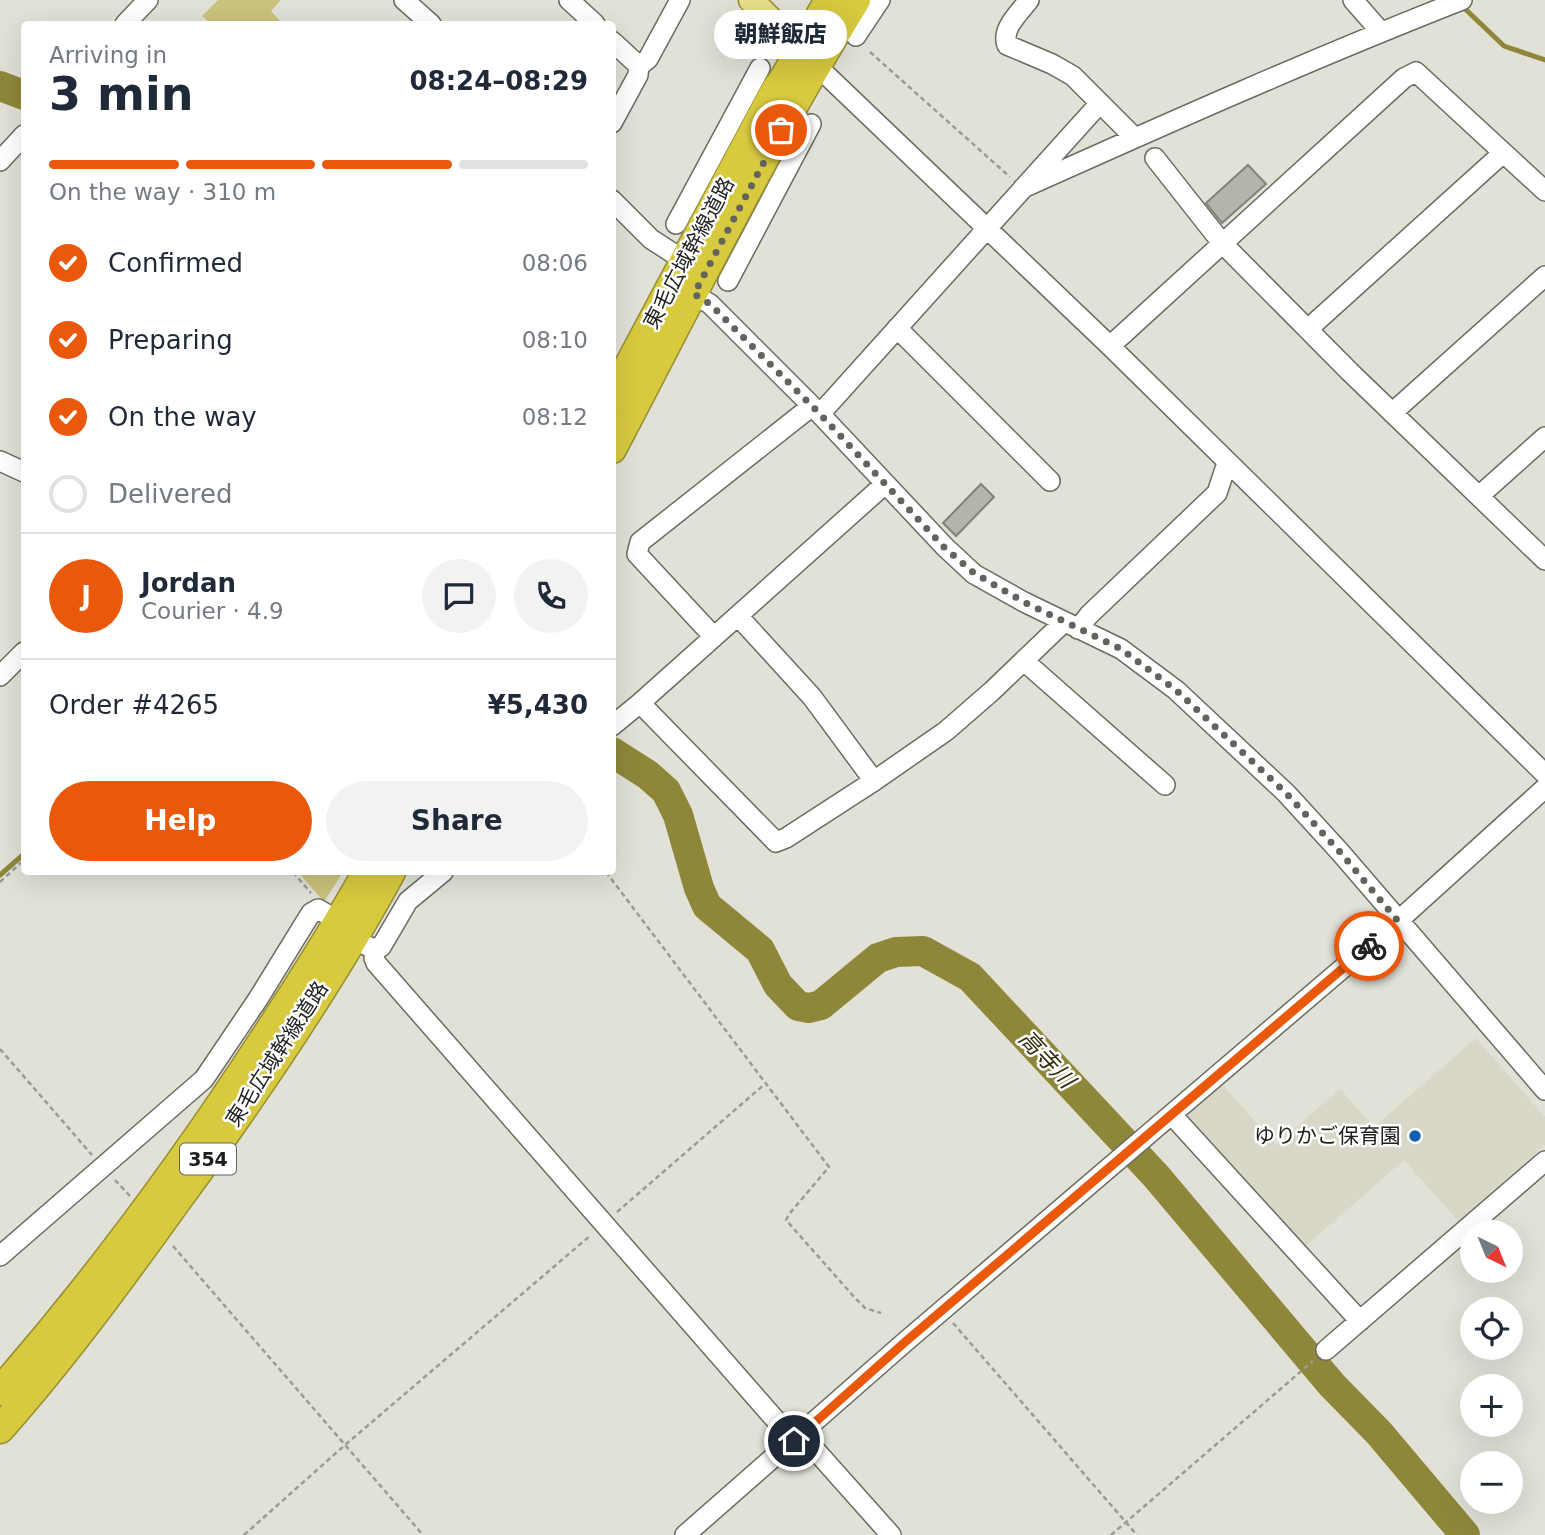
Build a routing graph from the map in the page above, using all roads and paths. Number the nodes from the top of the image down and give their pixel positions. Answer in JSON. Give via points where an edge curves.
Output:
{"nodes":[{"id":1,"x":148,"y":0,"type":"edge"},
{"id":2,"x":404,"y":0,"type":"edge"},
{"id":3,"x":569,"y":0,"type":"edge"},
{"id":4,"x":680,"y":0,"type":"edge"},
{"id":5,"x":751,"y":0,"type":"edge"},
{"id":6,"x":829,"y":0,"type":"edge"},
{"id":7,"x":856,"y":0,"type":"edge"},
{"id":8,"x":880,"y":0,"type":"edge"},
{"id":9,"x":1028,"y":0,"type":"edge"},
{"id":10,"x":1353,"y":0,"type":"edge"},
{"id":11,"x":1462,"y":0,"type":"edge"},
{"id":12,"x":128,"y":21,"type":"edge"},
{"id":13,"x":428,"y":21,"type":"edge"},
{"id":14,"x":592,"y":21,"type":"edge"},
{"id":15,"x":1381,"y":32,"type":"junction"},
{"id":16,"x":856,"y":36,"type":"dead end"},
{"id":17,"x":616,"y":45,"type":"edge"},
{"id":18,"x":870,"y":52,"type":"dead end"},
{"id":19,"x":809,"y":57,"type":"junction"},
{"id":20,"x":639,"y":66,"type":"junction"},
{"id":21,"x":768,"y":79,"type":"junction"},
{"id":22,"x":1100,"y":103,"type":"junction"},
{"id":23,"x":616,"y":116,"type":"edge"},
{"id":24,"x":811,"y":124,"type":"dead end"},
{"id":25,"x":781,"y":130,"type":"junction"},
{"id":26,"x":21,"y":138,"type":"edge"},
{"id":27,"x":1135,"y":138,"type":"junction"},
{"id":28,"x":1503,"y":153,"type":"junction"},
{"id":29,"x":1155,"y":158,"type":"dead end"},
{"id":30,"x":0,"y":161,"type":"edge"},
{"id":31,"x":706,"y":168,"type":"junction"},
{"id":32,"x":784,"y":173,"type":"junction"},
{"id":33,"x":1023,"y":188,"type":"junction"},
{"id":34,"x":1545,"y":191,"type":"edge"},
{"id":35,"x":616,"y":204,"type":"edge"},
{"id":36,"x":708,"y":218,"type":"junction"},
{"id":37,"x":676,"y":224,"type":"dead end"},
{"id":38,"x":987,"y":229,"type":"junction"},
{"id":39,"x":1222,"y":243,"type":"junction"},
{"id":40,"x":708,"y":267,"type":"junction"},
{"id":41,"x":1545,"y":276,"type":"edge"},
{"id":42,"x":694,"y":294,"type":"junction"},
{"id":43,"x":897,"y":328,"type":"junction"},
{"id":44,"x":1308,"y":329,"type":"junction"},
{"id":45,"x":1110,"y":346,"type":"junction"},
{"id":46,"x":616,"y":392,"type":"edge"},
{"id":47,"x":816,"y":410,"type":"junction"},
{"id":48,"x":1392,"y":414,"type":"junction"},
{"id":49,"x":1545,"y":437,"type":"edge"},
{"id":50,"x":616,"y":442,"type":"edge"},
{"id":51,"x":0,"y":461,"type":"edge"},
{"id":52,"x":1227,"y":463,"type":"junction"},
{"id":53,"x":21,"y":471,"type":"edge"},
{"id":54,"x":1050,"y":481,"type":"dead end"},
{"id":55,"x":885,"y":484,"type":"junction"},
{"id":56,"x":1479,"y":496,"type":"junction"},
{"id":57,"x":1545,"y":560,"type":"edge"},
{"id":58,"x":738,"y":616,"type":"junction"},
{"id":59,"x":1071,"y":625,"type":"junction"},
{"id":60,"x":714,"y":637,"type":"junction"},
{"id":61,"x":21,"y":655,"type":"edge"},
{"id":62,"x":1024,"y":661,"type":"junction"},
{"id":63,"x":0,"y":676,"type":"edge"},
{"id":64,"x":640,"y":704,"type":"junction"},
{"id":65,"x":616,"y":723,"type":"edge"},
{"id":66,"x":1545,"y":774,"type":"edge"},
{"id":67,"x":874,"y":781,"type":"junction"},
{"id":68,"x":1165,"y":785,"type":"dead end"},
{"id":69,"x":1545,"y":788,"type":"edge"},
{"id":70,"x":21,"y":863,"type":"edge"},
{"id":71,"x":296,"y":875,"type":"edge"},
{"id":72,"x":366,"y":875,"type":"edge"},
{"id":73,"x":389,"y":875,"type":"edge"},
{"id":74,"x":439,"y":875,"type":"edge"},
{"id":75,"x":608,"y":875,"type":"edge"},
{"id":76,"x":0,"y":882,"type":"edge"},
{"id":77,"x":1398,"y":921,"type":"junction"},
{"id":78,"x":346,"y":929,"type":"junction"},
{"id":79,"x":0,"y":1049,"type":"edge"},
{"id":80,"x":766,"y":1083,"type":"junction"},
{"id":81,"x":1545,"y":1090,"type":"edge"},
{"id":82,"x":1172,"y":1115,"type":"junction"},
{"id":83,"x":1545,"y":1161,"type":"edge"},
{"id":84,"x":103,"y":1167,"type":"junction"},
{"id":85,"x":146,"y":1209,"type":"junction"},
{"id":86,"x":605,"y":1223,"type":"junction"},
{"id":87,"x":175,"y":1248,"type":"dead end"},
{"id":88,"x":0,"y":1256,"type":"edge"},
{"id":89,"x":943,"y":1311,"type":"junction"},
{"id":90,"x":881,"y":1313,"type":"dead end"},
{"id":91,"x":1360,"y":1321,"type":"junction"},
{"id":92,"x":1326,"y":1350,"type":"joint"},
{"id":93,"x":0,"y":1391,"type":"edge"},
{"id":94,"x":0,"y":1429,"type":"edge"},
{"id":95,"x":797,"y":1438,"type":"junction"},
{"id":96,"x":345,"y":1445,"type":"junction"},
{"id":97,"x":1126,"y":1522,"type":"junction"},
{"id":98,"x":244,"y":1535,"type":"edge"},
{"id":99,"x":423,"y":1535,"type":"edge"},
{"id":100,"x":685,"y":1535,"type":"edge"},
{"id":101,"x":891,"y":1535,"type":"edge"},
{"id":102,"x":1111,"y":1535,"type":"edge"},
{"id":103,"x":1137,"y":1535,"type":"edge"}],
"edges":[{"from":1,"to":12,"type":"street"},
{"from":2,"to":13,"type":"street"},
{"from":3,"to":14,"type":"street"},
{"from":4,"to":20,"type":"street","via":[[648,60]]},
{"from":5,"to":19,"type":"main road"},
{"from":6,"to":19,"type":"highway","name":"東毛広域幹線道路"},
{"from":7,"to":19,"type":"highway","name":"東毛広域幹線道路"},
{"from":8,"to":16,"type":"street"},
{"from":9,"to":22,"type":"street","via":[[1006,31],[1007,45],[1064,70]]},
{"from":10,"to":15,"type":"street"},
{"from":11,"to":15,"type":"street"},
{"from":15,"to":27,"type":"street"},
{"from":17,"to":20,"type":"street"},
{"from":18,"to":33,"type":"path"},
{"from":19,"to":21,"type":"highway","name":"東毛広域幹線道路","via":[[783,80]]},
{"from":19,"to":25,"type":"highway","name":"東毛広域幹線道路"},
{"from":19,"to":38,"type":"street"},
{"from":20,"to":23,"type":"street"},
{"from":21,"to":31,"type":"street","via":[[750,103],[742,100]]},
{"from":21,"to":36,"type":"highway","name":"東毛広域幹線道路"},
{"from":22,"to":27,"type":"street"},
{"from":22,"to":33,"type":"street"},
{"from":24,"to":32,"type":"street"},
{"from":25,"to":32,"type":"street","via":[[787,144],[781,157]]},
{"from":25,"to":40,"type":"highway","name":"東毛広域幹線道路"},
{"from":26,"to":30,"type":"street"},
{"from":27,"to":33,"type":"street"},
{"from":28,"to":34,"type":"street"},
{"from":28,"to":39,"type":"street","via":[[1416,72]]},
{"from":28,"to":44,"type":"street"},
{"from":29,"to":39,"type":"street"},
{"from":31,"to":36,"type":"street"},
{"from":31,"to":37,"type":"street"},
{"from":32,"to":40,"type":"street","via":[[750,238]]},
{"from":33,"to":38,"type":"street"},
{"from":35,"to":40,"type":"street","via":[[651,239]]},
{"from":36,"to":40,"type":"highway","name":"東毛広域幹線道路"},
{"from":38,"to":43,"type":"street"},
{"from":38,"to":45,"type":"street"},
{"from":39,"to":44,"type":"street"},
{"from":39,"to":45,"type":"street"},
{"from":40,"to":42,"type":"highway","name":"東毛広域幹線道路"},
{"from":40,"to":46,"type":"highway","name":"東毛広域幹線道路"},
{"from":41,"to":48,"type":"street"},
{"from":42,"to":47,"type":"street","via":[[707,301]]},
{"from":42,"to":50,"type":"highway","name":"東毛広域幹線道路"},
{"from":43,"to":47,"type":"street"},
{"from":43,"to":54,"type":"street"},
{"from":44,"to":48,"type":"street"},
{"from":45,"to":52,"type":"street"},
{"from":47,"to":55,"type":"street"},
{"from":47,"to":60,"type":"street","via":[[640,542],[637,554]]},
{"from":48,"to":56,"type":"street"},
{"from":49,"to":56,"type":"street"},
{"from":51,"to":53,"type":"street"},
{"from":52,"to":59,"type":"street","via":[[1217,493],[1089,615]]},
{"from":52,"to":66,"type":"street"},
{"from":55,"to":58,"type":"street"},
{"from":55,"to":59,"type":"street","via":[[974,573]]},
{"from":56,"to":57,"type":"street"},
{"from":58,"to":60,"type":"street"},
{"from":58,"to":67,"type":"street","via":[[812,697]]},
{"from":59,"to":62,"type":"street"},
{"from":59,"to":77,"type":"street","via":[[1121,649],[1176,690],[1286,793]]},
{"from":60,"to":64,"type":"street"},
{"from":61,"to":63,"type":"street"},
{"from":62,"to":67,"type":"street","via":[[946,731]]},
{"from":62,"to":68,"type":"street"},
{"from":64,"to":65,"type":"street"},
{"from":64,"to":67,"type":"street","via":[[776,842]]},
{"from":69,"to":77,"type":"street"},
{"from":70,"to":76,"type":"path"},
{"from":71,"to":78,"type":"path"},
{"from":72,"to":78,"type":"highway","name":"東毛広域幹線道路","number":"354"},
{"from":73,"to":78,"type":"highway","name":"東毛広域幹線道路","number":"354"},
{"from":74,"to":78,"type":"street","via":[[408,901],[381,947]]},
{"from":75,"to":80,"type":"path"},
{"from":77,"to":81,"type":"street"},
{"from":77,"to":82,"type":"street"},
{"from":78,"to":84,"type":"street","via":[[311,913],[204,1079]]},
{"from":78,"to":85,"type":"highway","name":"東毛広域幹線道路","number":"354","via":[[292,996]]},
{"from":78,"to":86,"type":"street"},
{"from":78,"to":94,"type":"highway","name":"東毛広域幹線道路","number":"354","via":[[261,1081],[211,1154],[93,1314]]},
{"from":79,"to":84,"type":"path"},
{"from":80,"to":86,"type":"path"},
{"from":80,"to":90,"type":"path","via":[[829,1167],[786,1220],[865,1308]]},
{"from":82,"to":89,"type":"street"},
{"from":82,"to":91,"type":"street"},
{"from":83,"to":91,"type":"street"},
{"from":84,"to":85,"type":"path"},
{"from":84,"to":88,"type":"street"},
{"from":85,"to":93,"type":"highway","name":"東毛広域幹線道路","number":"354"},
{"from":86,"to":95,"type":"street"},
{"from":86,"to":96,"type":"path"},
{"from":87,"to":96,"type":"path"},
{"from":89,"to":95,"type":"street"},
{"from":89,"to":97,"type":"path"},
{"from":91,"to":92,"type":"street"},
{"from":92,"to":97,"type":"path"},
{"from":95,"to":100,"type":"street"},
{"from":95,"to":101,"type":"street"},
{"from":96,"to":98,"type":"path"},
{"from":96,"to":99,"type":"path"},
{"from":97,"to":102,"type":"path"},
{"from":97,"to":103,"type":"path"}]}
